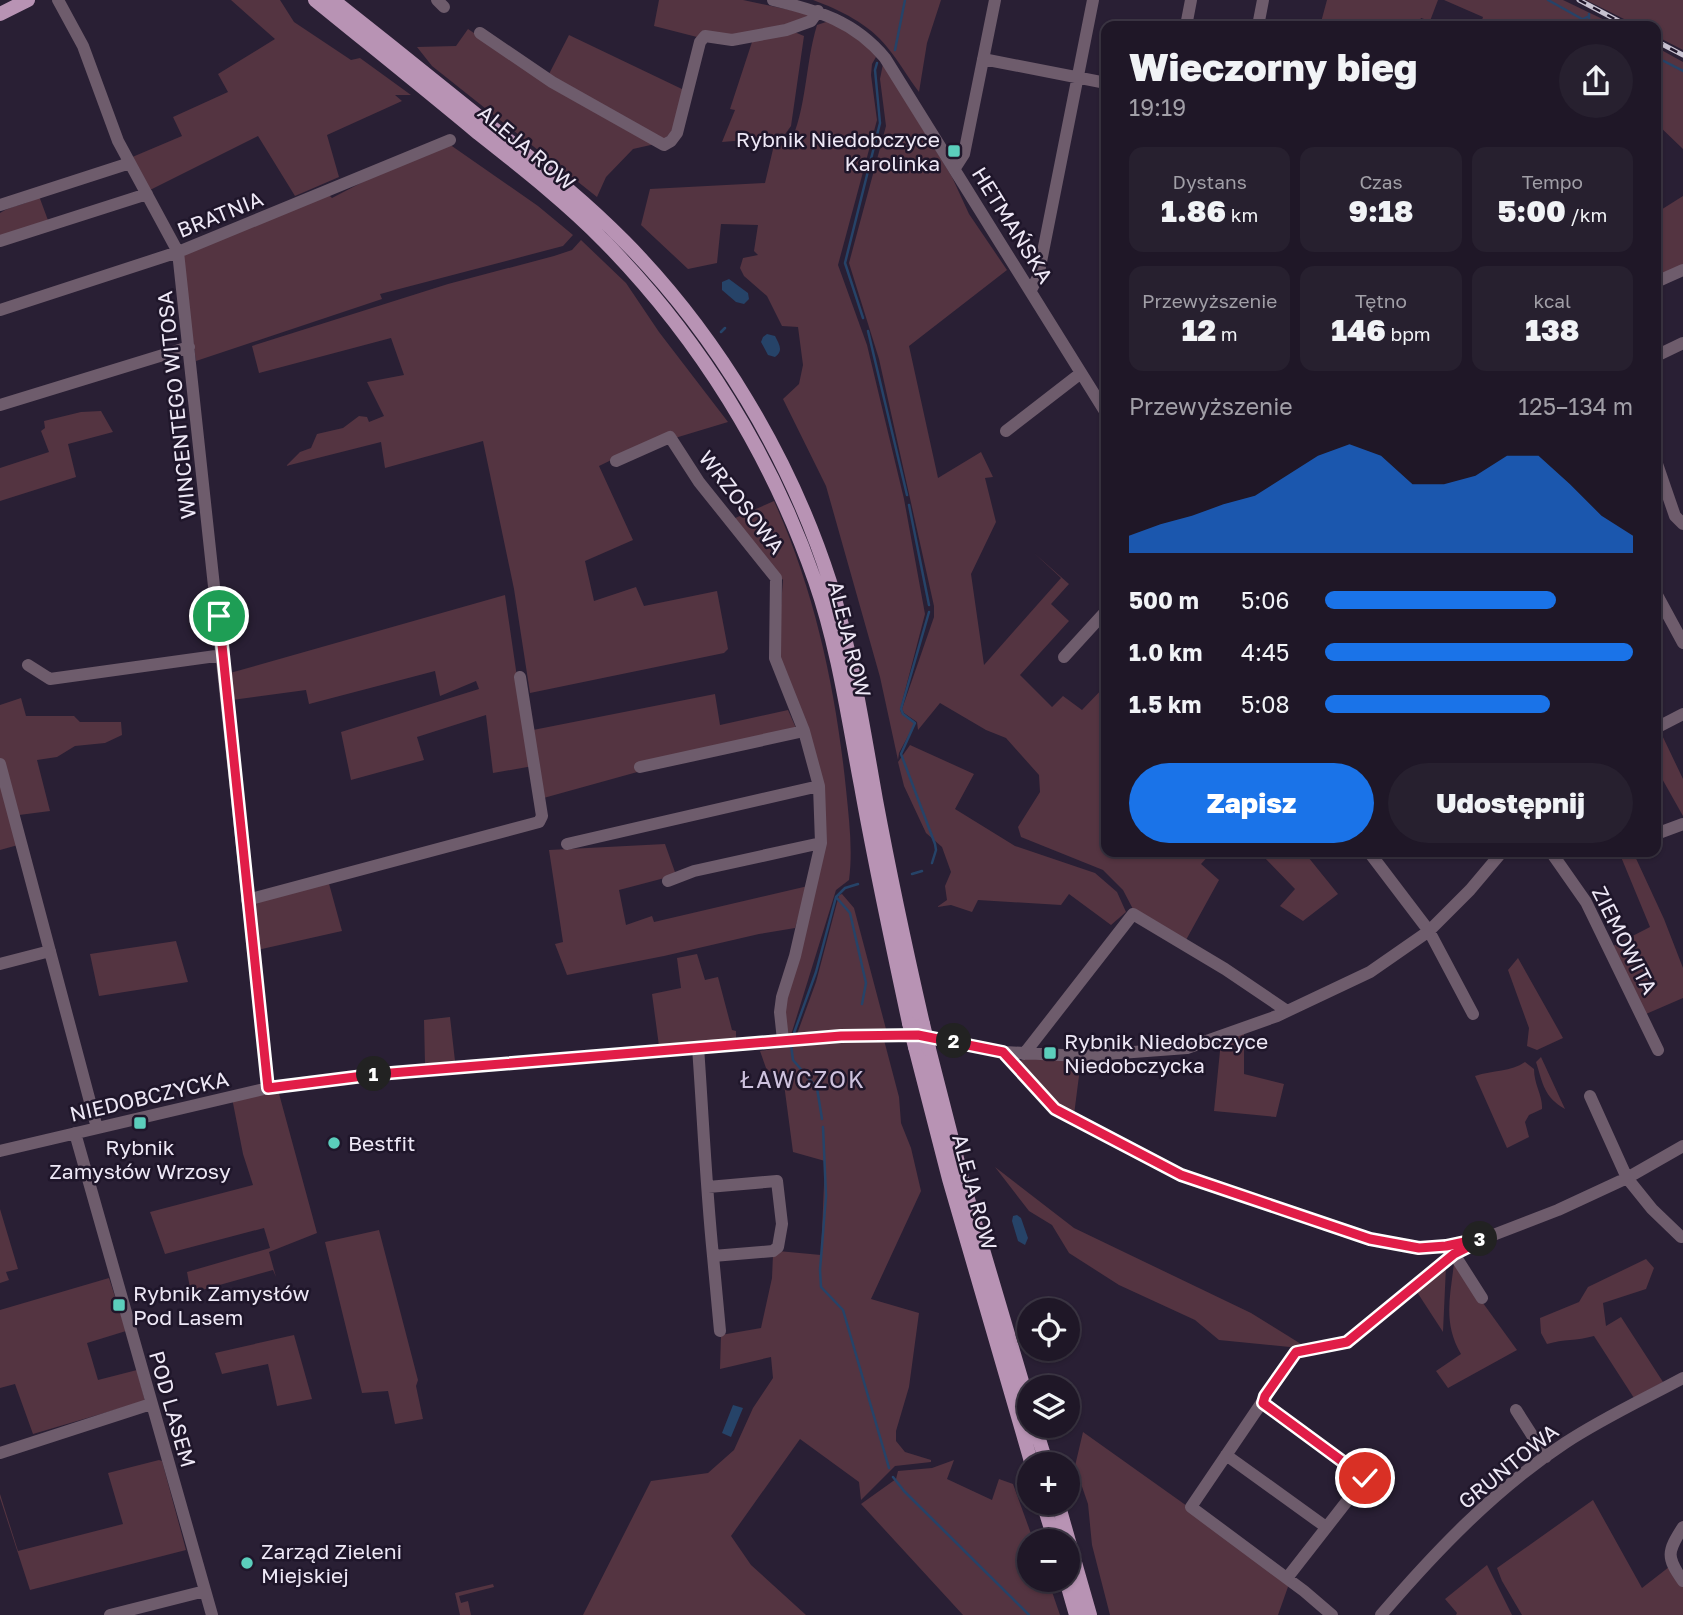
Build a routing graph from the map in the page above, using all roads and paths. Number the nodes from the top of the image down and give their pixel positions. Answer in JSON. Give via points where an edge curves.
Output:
{"nodes":[{"id":1,"x":28,"y":0,"type":"edge"},
{"id":2,"x":58,"y":0,"type":"edge"},
{"id":3,"x":315,"y":0,"type":"edge"},
{"id":4,"x":333,"y":0,"type":"edge"},
{"id":5,"x":773,"y":0,"type":"edge"},
{"id":6,"x":995,"y":0,"type":"edge"},
{"id":7,"x":1093,"y":0,"type":"edge"},
{"id":8,"x":1191,"y":0,"type":"edge"},
{"id":9,"x":1263,"y":0,"type":"edge"},
{"id":10,"x":818,"y":11,"type":"junction"},
{"id":11,"x":0,"y":14,"type":"edge"},
{"id":12,"x":1187,"y":21,"type":"edge"},
{"id":13,"x":1259,"y":21,"type":"edge"},
{"id":14,"x":480,"y":33,"type":"dead end"},
{"id":15,"x":983,"y":59,"type":"junction"},
{"id":16,"x":1078,"y":78,"type":"junction"},
{"id":17,"x":1101,"y":82,"type":"edge"},
{"id":18,"x":450,"y":140,"type":"dead end"},
{"id":19,"x":130,"y":163,"type":"junction"},
{"id":20,"x":955,"y":169,"type":"junction"},
{"id":21,"x":147,"y":194,"type":"junction"},
{"id":22,"x":0,"y":205,"type":"edge"},
{"id":23,"x":0,"y":242,"type":"edge"},
{"id":24,"x":178,"y":252,"type":"junction"},
{"id":25,"x":1683,"y":270,"type":"edge"},
{"id":26,"x":1661,"y":280,"type":"edge"},
{"id":27,"x":1031,"y":290,"type":"junction"},
{"id":28,"x":0,"y":310,"type":"edge"},
{"id":29,"x":1683,"y":343,"type":"edge"},
{"id":30,"x":189,"y":347,"type":"junction"},
{"id":31,"x":1661,"y":354,"type":"edge"},
{"id":32,"x":1081,"y":373,"type":"junction"},
{"id":33,"x":0,"y":405,"type":"edge"},
{"id":34,"x":1101,"y":405,"type":"edge"},
{"id":35,"x":1006,"y":431,"type":"dead end"},
{"id":36,"x":616,"y":461,"type":"dead end"},
{"id":37,"x":1661,"y":475,"type":"edge"},
{"id":38,"x":1683,"y":524,"type":"edge"},
{"id":39,"x":1661,"y":602,"type":"edge"},
{"id":40,"x":1101,"y":616,"type":"edge"},
{"id":41,"x":1683,"y":643,"type":"edge"},
{"id":42,"x":223,"y":655,"type":"junction"},
{"id":43,"x":1064,"y":657,"type":"dead end"},
{"id":44,"x":28,"y":665,"type":"dead end"},
{"id":45,"x":520,"y":677,"type":"dead end"},
{"id":46,"x":1683,"y":714,"type":"edge"},
{"id":47,"x":1661,"y":725,"type":"edge"},
{"id":48,"x":804,"y":732,"type":"junction"},
{"id":49,"x":0,"y":764,"type":"edge"},
{"id":50,"x":640,"y":767,"type":"dead end"},
{"id":51,"x":819,"y":786,"type":"junction"},
{"id":52,"x":1683,"y":824,"type":"edge"},
{"id":53,"x":1661,"y":832,"type":"edge"},
{"id":54,"x":567,"y":844,"type":"dead end"},
{"id":55,"x":821,"y":844,"type":"junction"},
{"id":56,"x":1373,"y":857,"type":"edge"},
{"id":57,"x":1498,"y":857,"type":"edge"},
{"id":58,"x":1554,"y":857,"type":"edge"},
{"id":59,"x":668,"y":881,"type":"dead end"},
{"id":60,"x":247,"y":900,"type":"junction"},
{"id":61,"x":1429,"y":931,"type":"junction"},
{"id":62,"x":50,"y":951,"type":"junction"},
{"id":63,"x":0,"y":964,"type":"edge"},
{"id":64,"x":1287,"y":1011,"type":"junction"},
{"id":65,"x":1473,"y":1014,"type":"dead end"},
{"id":66,"x":916,"y":1023,"type":"junction"},
{"id":67,"x":783,"y":1040,"type":"junction"},
{"id":68,"x":698,"y":1047,"type":"junction"},
{"id":69,"x":922,"y":1048,"type":"junction"},
{"id":70,"x":1658,"y":1050,"type":"dead end"},
{"id":71,"x":1003,"y":1052,"type":"junction"},
{"id":72,"x":1024,"y":1054,"type":"junction"},
{"id":73,"x":268,"y":1088,"type":"junction"},
{"id":74,"x":1590,"y":1096,"type":"dead end"},
{"id":75,"x":97,"y":1128,"type":"junction"},
{"id":76,"x":75,"y":1133,"type":"junction"},
{"id":77,"x":1683,"y":1146,"type":"edge"},
{"id":78,"x":0,"y":1151,"type":"edge"},
{"id":79,"x":1627,"y":1178,"type":"junction"},
{"id":80,"x":708,"y":1187,"type":"junction"},
{"id":81,"x":1488,"y":1237,"type":"junction"},
{"id":82,"x":1681,"y":1237,"type":"dead end"},
{"id":83,"x":1454,"y":1254,"type":"junction"},
{"id":84,"x":713,"y":1256,"type":"junction"},
{"id":85,"x":1482,"y":1298,"type":"dead end"},
{"id":86,"x":720,"y":1331,"type":"dead end"},
{"id":87,"x":1020,"y":1375,"type":"edge"},
{"id":88,"x":1683,"y":1378,"type":"edge"},
{"id":89,"x":1263,"y":1403,"type":"junction"},
{"id":90,"x":151,"y":1404,"type":"junction"},
{"id":91,"x":1516,"y":1410,"type":"dead end"},
{"id":92,"x":1028,"y":1452,"type":"edge"},
{"id":93,"x":0,"y":1453,"type":"edge"},
{"id":94,"x":1226,"y":1455,"type":"junction"},
{"id":95,"x":1546,"y":1457,"type":"junction"},
{"id":96,"x":1061,"y":1515,"type":"edge"},
{"id":97,"x":1326,"y":1527,"type":"junction"},
{"id":98,"x":1683,"y":1527,"type":"edge"},
{"id":99,"x":1287,"y":1578,"type":"junction"},
{"id":100,"x":1683,"y":1581,"type":"edge"},
{"id":101,"x":205,"y":1591,"type":"junction"},
{"id":102,"x":1069,"y":1592,"type":"edge"},
{"id":103,"x":110,"y":1615,"type":"edge"},
{"id":104,"x":212,"y":1615,"type":"edge"},
{"id":105,"x":1076,"y":1615,"type":"edge"},
{"id":106,"x":1090,"y":1615,"type":"edge"},
{"id":107,"x":1332,"y":1615,"type":"edge"},
{"id":108,"x":1381,"y":1615,"type":"edge"}],
"edges":[{"from":1,"to":11,"type":"main road"},
{"from":2,"to":19,"type":"street","name":"WINCENTEGO WITOSA","via":[[83,46]]},
{"from":3,"to":66,"type":"main road","name":"ALEJA ROW","via":[[604,241],[676,323],[727,395],[761,455],[816,584],[842,687],[879,885]]},
{"from":4,"to":66,"type":"main road","name":"ALEJA ROW","via":[[546,171],[623,240],[710,344],[749,406],[804,516],[843,628]]},
{"from":5,"to":10,"type":"street","name":"HETMAŃSKA"},
{"from":6,"to":15,"type":"street"},
{"from":7,"to":16,"type":"street"},
{"from":8,"to":12,"type":"street"},
{"from":9,"to":13,"type":"street"},
{"from":10,"to":14,"type":"street","via":[[811,21],[786,30],[732,40],[705,36],[677,134],[664,145],[552,82]]},
{"from":10,"to":20,"type":"street","name":"HETMAŃSKA","via":[[841,21],[877,48]]},
{"from":15,"to":16,"type":"street"},
{"from":15,"to":20,"type":"street","via":[[964,154]]},
{"from":16,"to":17,"type":"street"},
{"from":16,"to":27,"type":"street","via":[[1038,277]]},
{"from":18,"to":24,"type":"street","name":"BRATNIA"},
{"from":19,"to":21,"type":"street","name":"WINCENTEGO WITOSA"},
{"from":19,"to":22,"type":"street"},
{"from":20,"to":27,"type":"street","name":"HETMAŃSKA"},
{"from":21,"to":23,"type":"street"},
{"from":21,"to":24,"type":"street","name":"WINCENTEGO WITOSA"},
{"from":24,"to":28,"type":"street","name":"BRATNIA"},
{"from":24,"to":30,"type":"street","name":"WINCENTEGO WITOSA"},
{"from":25,"to":26,"type":"street"},
{"from":27,"to":32,"type":"street","name":"HETMAŃSKA"},
{"from":29,"to":31,"type":"street"},
{"from":30,"to":33,"type":"street"},
{"from":30,"to":42,"type":"street","name":"WINCENTEGO WITOSA"},
{"from":32,"to":34,"type":"street","name":"HETMAŃSKA"},
{"from":32,"to":35,"type":"street"},
{"from":36,"to":48,"type":"street","name":"WRZOSOWA","via":[[670,437],[699,482],[773,573],[778,589],[775,658]]},
{"from":37,"to":38,"type":"street","via":[[1675,516]]},
{"from":39,"to":41,"type":"street"},
{"from":40,"to":43,"type":"street"},
{"from":42,"to":44,"type":"street","via":[[50,679]]},
{"from":42,"to":60,"type":"street","name":"WINCENTEGO WITOSA"},
{"from":45,"to":60,"type":"street","via":[[542,816],[539,822]]},
{"from":46,"to":47,"type":"street"},
{"from":48,"to":50,"type":"street"},
{"from":48,"to":51,"type":"street","name":"WRZOSOWA"},
{"from":49,"to":62,"type":"street"},
{"from":51,"to":54,"type":"street"},
{"from":51,"to":55,"type":"street","name":"WRZOSOWA"},
{"from":52,"to":53,"type":"street"},
{"from":55,"to":59,"type":"street","via":[[694,871]]},
{"from":55,"to":67,"type":"street","name":"WRZOSOWA","via":[[781,1006]]},
{"from":56,"to":61,"type":"street"},
{"from":57,"to":61,"type":"street","name":"NIEDOBCZYCKA"},
{"from":58,"to":70,"type":"street","name":"ZIEMOWITA","via":[[1586,902]]},
{"from":60,"to":73,"type":"street","name":"WINCENTEGO WITOSA"},
{"from":61,"to":64,"type":"street","name":"NIEDOBCZYCKA","via":[[1370,972]]},
{"from":61,"to":65,"type":"street"},
{"from":62,"to":63,"type":"street"},
{"from":62,"to":75,"type":"street"},
{"from":64,"to":72,"type":"street","name":"NIEDOBCZYCKA","via":[[1187,1048],[1080,1056]]},
{"from":64,"to":72,"type":"street","via":[[1133,914]]},
{"from":66,"to":69,"type":"main road","name":"ALEJA ROW","bridge":true},
{"from":67,"to":68,"type":"street","name":"NIEDOBCZYCKA"},
{"from":67,"to":71,"type":"street","name":"NIEDOBCZYCKA","via":[[918,1035]]},
{"from":68,"to":73,"type":"street","name":"NIEDOBCZYCKA"},
{"from":68,"to":80,"type":"street"},
{"from":69,"to":87,"type":"main road","name":"ALEJA ROW"},
{"from":69,"to":92,"type":"main road","name":"ALEJA ROW","via":[[957,1205]]},
{"from":71,"to":72,"type":"street","name":"NIEDOBCZYCKA"},
{"from":71,"to":81,"type":"street","via":[[1055,1109],[1181,1175],[1370,1239],[1419,1248]]},
{"from":73,"to":75,"type":"street","name":"NIEDOBCZYCKA"},
{"from":74,"to":79,"type":"street"},
{"from":75,"to":76,"type":"street","name":"NIEDOBCZYCKA"},
{"from":76,"to":78,"type":"street","name":"NIEDOBCZYCKA"},
{"from":76,"to":90,"type":"street","name":"POD LASEM"},
{"from":77,"to":79,"type":"street"},
{"from":79,"to":81,"type":"street"},
{"from":79,"to":82,"type":"street"},
{"from":80,"to":84,"type":"street"},
{"from":80,"to":84,"type":"street","via":[[777,1181],[781,1219],[776,1250]]},
{"from":81,"to":83,"type":"street"},
{"from":83,"to":85,"type":"street"},
{"from":83,"to":89,"type":"street","via":[[1347,1342],[1296,1352]]},
{"from":84,"to":86,"type":"street"},
{"from":88,"to":95,"type":"street","name":"GRUNTOWA"},
{"from":89,"to":94,"type":"street"},
{"from":89,"to":97,"type":"street","via":[[1365,1478]]},
{"from":90,"to":93,"type":"street"},
{"from":90,"to":101,"type":"street","name":"POD LASEM"},
{"from":91,"to":95,"type":"street"},
{"from":94,"to":97,"type":"street"},
{"from":94,"to":99,"type":"street","via":[[1191,1507]]},
{"from":95,"to":108,"type":"street","name":"GRUNTOWA","via":[[1469,1521]]},
{"from":96,"to":106,"type":"main road"},
{"from":97,"to":99,"type":"street"},
{"from":98,"to":100,"type":"street","via":[[1669,1557]]},
{"from":99,"to":107,"type":"street"},
{"from":101,"to":103,"type":"street"},
{"from":101,"to":104,"type":"street","name":"POD LASEM"},
{"from":102,"to":105,"type":"main road"}]}
